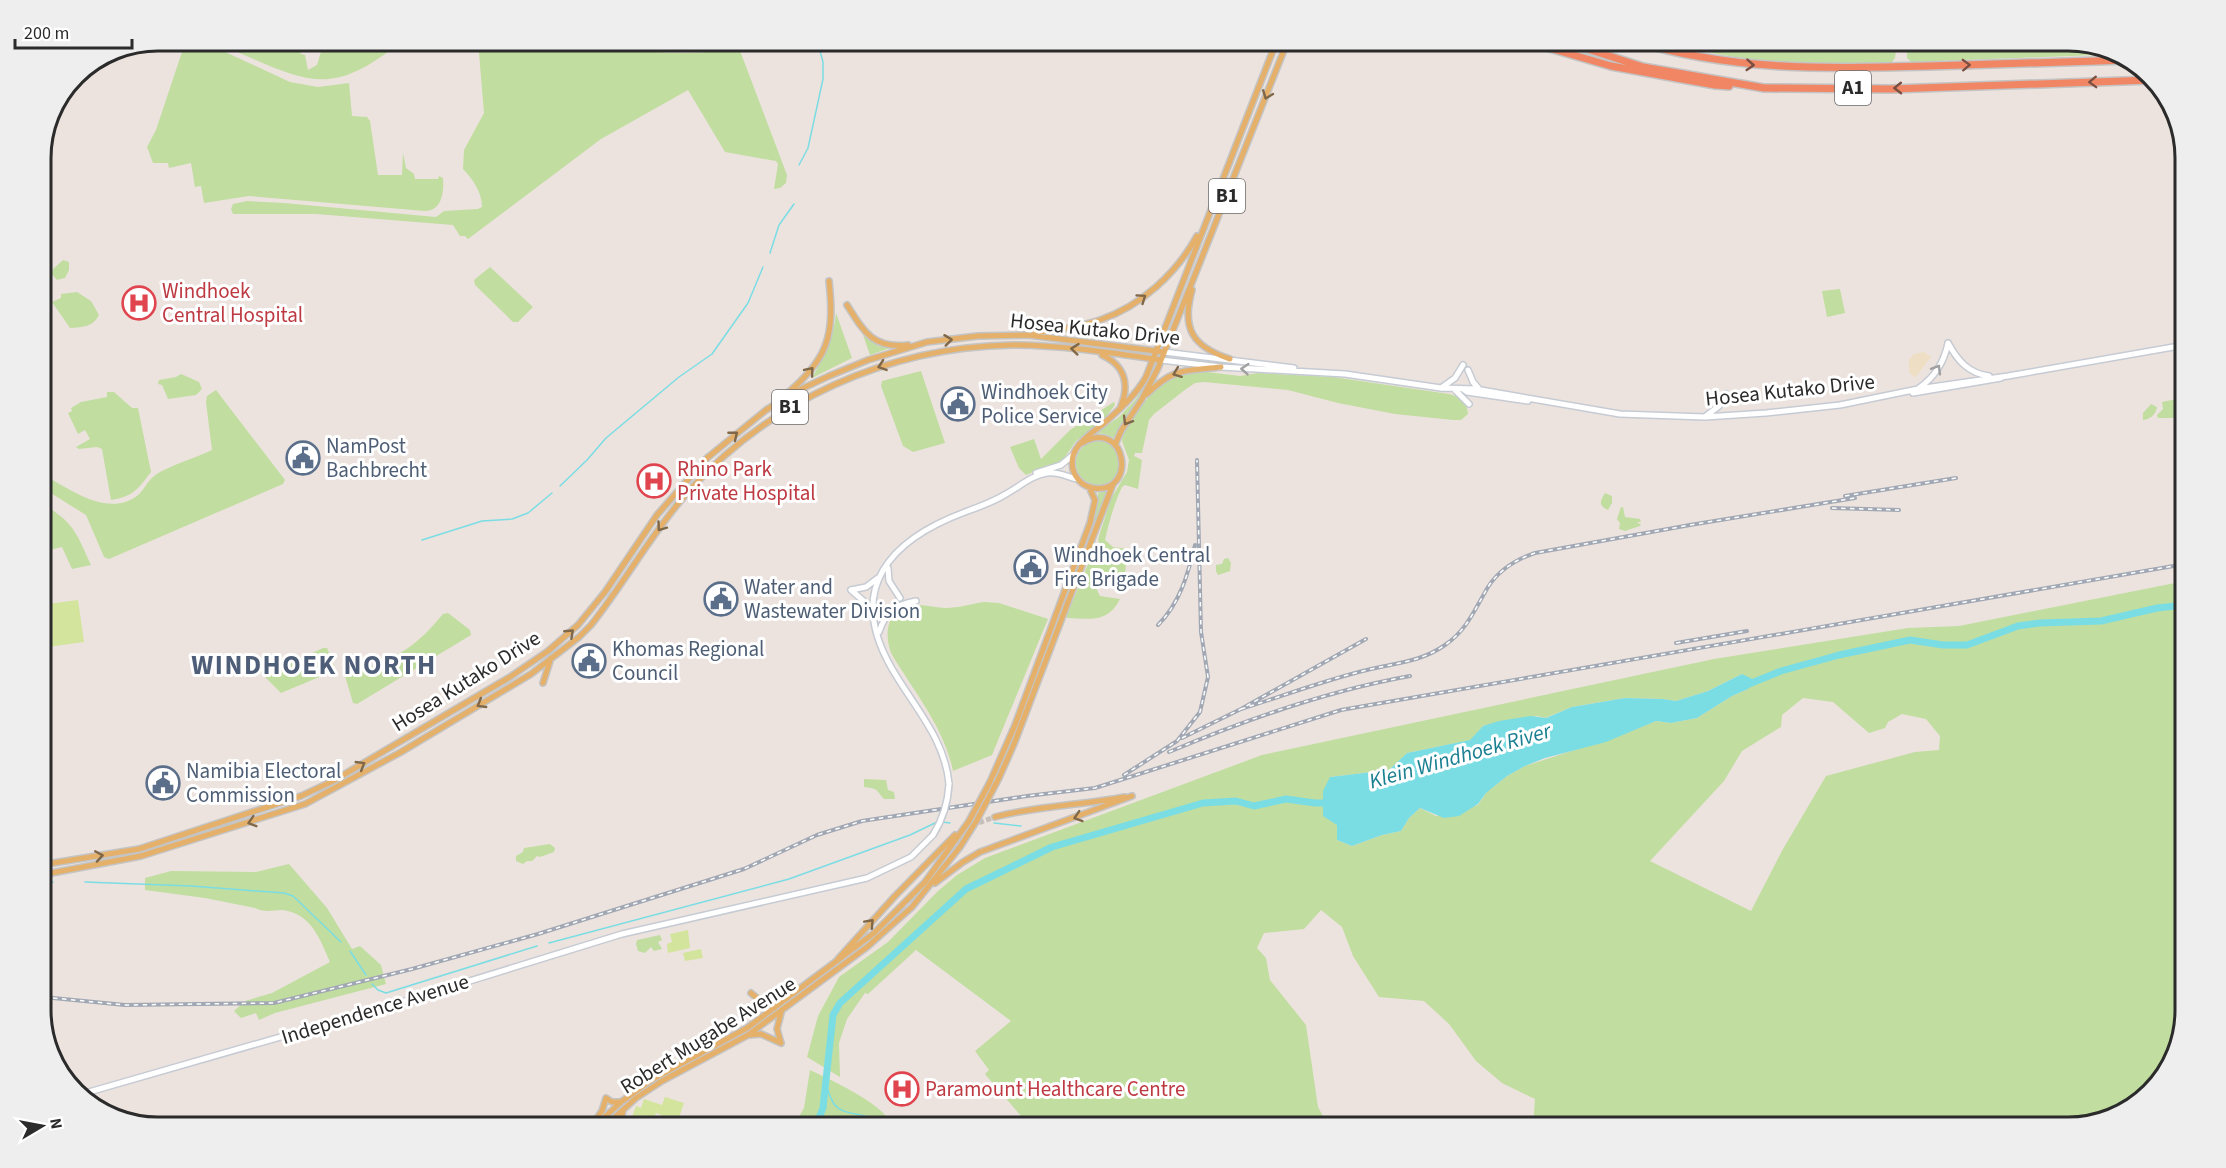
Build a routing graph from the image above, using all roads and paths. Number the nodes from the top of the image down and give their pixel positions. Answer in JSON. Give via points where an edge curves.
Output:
{"nodes":[{"id":1,"x":1273,"y":51,"type":"edge"},
{"id":2,"x":1284,"y":51,"type":"edge"},
{"id":3,"x":1562,"y":51,"type":"edge"},
{"id":4,"x":1597,"y":51,"type":"edge"},
{"id":5,"x":1670,"y":51,"type":"edge"},
{"id":6,"x":2112,"y":60,"type":"edge"},
{"id":7,"x":2142,"y":80,"type":"edge"},
{"id":8,"x":1764,"y":88,"type":"junction"},
{"id":9,"x":1206,"y":219,"type":"junction"},
{"id":10,"x":1197,"y":272,"type":"junction"},
{"id":11,"x":829,"y":281,"type":"dead end"},
{"id":12,"x":848,"y":305,"type":"dead end"},
{"id":13,"x":1028,"y":335,"type":"junction"},
{"id":14,"x":927,"y":342,"type":"junction"},
{"id":15,"x":2175,"y":347,"type":"edge"},
{"id":16,"x":1157,"y":351,"type":"junction"},
{"id":17,"x":1096,"y":352,"type":"junction"},
{"id":18,"x":1164,"y":352,"type":"junction"},
{"id":19,"x":1154,"y":359,"type":"junction"},
{"id":20,"x":1230,"y":359,"type":"junction"},
{"id":21,"x":1161,"y":360,"type":"junction"},
{"id":22,"x":1463,"y":365,"type":"dead end"},
{"id":23,"x":1221,"y":367,"type":"junction"},
{"id":24,"x":1468,"y":370,"type":"dead end"},
{"id":25,"x":1311,"y":371,"type":"junction"},
{"id":26,"x":2008,"y":376,"type":"junction"},
{"id":27,"x":1994,"y":377,"type":"junction"},
{"id":28,"x":1441,"y":388,"type":"junction"},
{"id":29,"x":1454,"y":389,"type":"junction"},
{"id":30,"x":1917,"y":389,"type":"junction"},
{"id":31,"x":1480,"y":392,"type":"junction"},
{"id":32,"x":1726,"y":394,"type":"dead end"},
{"id":33,"x":1900,"y":394,"type":"junction"},
{"id":34,"x":1142,"y":399,"type":"junction"},
{"id":35,"x":766,"y":410,"type":"junction"},
{"id":36,"x":1119,"y":410,"type":"junction"},
{"id":37,"x":1705,"y":417,"type":"junction"},
{"id":38,"x":1082,"y":443,"type":"junction"},
{"id":39,"x":1115,"y":445,"type":"junction"},
{"id":40,"x":1073,"y":456,"type":"junction"},
{"id":41,"x":1077,"y":479,"type":"junction"},
{"id":42,"x":1113,"y":484,"type":"junction"},
{"id":43,"x":1018,"y":487,"type":"junction"},
{"id":44,"x":1089,"y":488,"type":"junction"},
{"id":45,"x":900,"y":548,"type":"junction"},
{"id":46,"x":888,"y":568,"type":"junction"},
{"id":47,"x":878,"y":578,"type":"junction"},
{"id":48,"x":900,"y":598,"type":"dead end"},
{"id":49,"x":916,"y":601,"type":"dead end"},
{"id":50,"x":874,"y":610,"type":"junction"},
{"id":51,"x":1057,"y":621,"type":"junction"},
{"id":52,"x":879,"y":632,"type":"junction"},
{"id":53,"x":881,"y":646,"type":"junction"},
{"id":54,"x":551,"y":657,"type":"junction"},
{"id":55,"x":543,"y":683,"type":"dead end"},
{"id":56,"x":995,"y":818,"type":"tunnel mouth"},
{"id":57,"x":955,"y":835,"type":"dead end"},
{"id":58,"x":957,"y":845,"type":"junction"},
{"id":59,"x":51,"y":863,"type":"edge"},
{"id":60,"x":51,"y":872,"type":"edge"},
{"id":61,"x":926,"y":890,"type":"junction"},
{"id":62,"x":831,"y":967,"type":"junction"},
{"id":63,"x":751,"y":993,"type":"dead end"},
{"id":64,"x":780,"y":1003,"type":"junction"},
{"id":65,"x":785,"y":1008,"type":"junction"},
{"id":66,"x":748,"y":1035,"type":"junction"},
{"id":67,"x":89,"y":1092,"type":"edge"},
{"id":68,"x":622,"y":1105,"type":"junction"},
{"id":69,"x":598,"y":1117,"type":"edge"},
{"id":70,"x":606,"y":1117,"type":"edge"},
{"id":71,"x":613,"y":1117,"type":"edge"},
{"id":72,"x":621,"y":1117,"type":"edge"}],
"edges":[{"from":1,"to":9,"type":"main road","name":"Independence Avenue","number":"B1"},
{"from":2,"to":10,"type":"main road","number":"B1","one_way":true},
{"from":3,"to":8,"type":"highway","via":[[1634,71],[1714,85]]},
{"from":4,"to":8,"type":"highway","number":"A1","via":[[1664,71]]},
{"from":5,"to":6,"type":"highway","number":"A1","one_way":true,"via":[[1736,64],[1777,67]]},
{"from":7,"to":8,"type":"highway","number":"A1","one_way":true},
{"from":13,"to":9,"type":"main road","number":"B1","one_way":true,"via":[[1099,321],[1142,298],[1169,275]]},
{"from":9,"to":16,"type":"main road","name":"Independence Avenue","number":"B1"},
{"from":10,"to":18,"type":"main road","number":"B1"},
{"from":10,"to":20,"type":"main road","via":[[1187,313],[1190,330],[1200,345]]},
{"from":35,"to":11,"type":"main road","one_way":true,"via":[[805,378],[825,347],[831,319]]},
{"from":12,"to":14,"type":"main road","via":[[863,330],[879,342],[904,346]]},
{"from":14,"to":13,"type":"main road","name":"Hosea Kutako Drive","number":"B1","one_way":true},
{"from":13,"to":16,"type":"main road","name":"Hosea Kutako Drive"},
{"from":14,"to":35,"type":"main road","name":"Hosea Kutako Drive","number":"B1","via":[[839,372]]},
{"from":15,"to":26,"type":"main road","name":"Hosea Kutako Drive"},
{"from":16,"to":18,"type":"main road","name":"Hosea Kutako Drive"},
{"from":16,"to":19,"type":"main road","name":"Independence Avenue"},
{"from":17,"to":19,"type":"main road","name":"Hosea Kutako Drive","number":"B1"},
{"from":17,"to":36,"type":"main road","via":[[1112,359],[1124,374],[1126,392]]},
{"from":17,"to":54,"type":"main road","name":"Hosea Kutako Drive","number":"B1","one_way":true,"via":[[1013,345],[928,354],[859,374],[799,402],[748,436],[701,478],[673,510],[591,625]]},
{"from":18,"to":20,"type":"main road","name":"Hosea Kutako Drive"},
{"from":18,"to":21,"type":"main road"},
{"from":19,"to":21,"type":"main road","name":"Hosea Kutako Drive"},
{"from":19,"to":36,"type":"main road","name":"Independence Avenue","via":[[1141,386]]},
{"from":20,"to":25,"type":"main road","name":"Hosea Kutako Drive"},
{"from":21,"to":23,"type":"main road","name":"Hosea Kutako Drive"},
{"from":21,"to":34,"type":"main road"},
{"from":22,"to":28,"type":"main road","via":[[1455,378]]},
{"from":25,"to":23,"type":"main road","name":"Hosea Kutako Drive","one_way":true},
{"from":23,"to":34,"type":"main road","one_way":true,"via":[[1174,373]]},
{"from":24,"to":31,"type":"main road"},
{"from":25,"to":28,"type":"main road","name":"Hosea Kutako Drive"},
{"from":26,"to":27,"type":"main road","name":"Hosea Kutako Drive"},
{"from":26,"to":33,"type":"main road","name":"Hosea Kutako Drive"},
{"from":27,"to":30,"type":"main road","name":"Hosea Kutako Drive"},
{"from":30,"to":27,"type":"main road","one_way":true,"via":[[1937,372],[1948,343],[1968,369]]},
{"from":28,"to":29,"type":"main road","name":"Hosea Kutako Drive"},
{"from":29,"to":31,"type":"main road","name":"Hosea Kutako Drive"},
{"from":29,"to":31,"type":"main road","via":[[1470,404]]},
{"from":30,"to":33,"type":"main road","name":"Hosea Kutako Drive"},
{"from":31,"to":37,"type":"main road","name":"Hosea Kutako Drive","via":[[1620,414]]},
{"from":32,"to":37,"type":"main road"},
{"from":33,"to":37,"type":"main road","name":"Hosea Kutako Drive","via":[[1804,410]]},
{"from":34,"to":39,"type":"main road","one_way":true},
{"from":59,"to":35,"type":"main road","name":"Hosea Kutako Drive","number":"B1","one_way":true,"via":[[138,849],[301,796],[510,677],[578,625],[682,484]]},
{"from":36,"to":38,"type":"main road","name":"Independence Avenue"},
{"from":38,"to":39,"type":"main road","via":[[1095,438]]},
{"from":38,"to":40,"type":"main road","name":"Independence Avenue"},
{"from":39,"to":42,"type":"main road","via":[[1123,465]]},
{"from":40,"to":41,"type":"main road"},
{"from":40,"to":43,"type":"main road","name":"Independence Avenue","via":[[1061,465],[1036,473]]},
{"from":41,"to":43,"type":"main road","name":"Independence Avenue","via":[[1047,473]]},
{"from":41,"to":44,"type":"main road","name":"Independence Avenue"},
{"from":42,"to":44,"type":"main road"},
{"from":42,"to":51,"type":"main road","name":"Robert Mugabe Avenue"},
{"from":43,"to":45,"type":"main road","name":"Independence Avenue","via":[[934,525]]},
{"from":44,"to":51,"type":"main road","name":"Robert Mugabe Avenue","via":[[1095,500],[1093,516],[1057,609]]},
{"from":45,"to":46,"type":"main road","name":"Independence Avenue"},
{"from":45,"to":47,"type":"main road","name":"Independence Avenue"},
{"from":46,"to":48,"type":"main road","via":[[891,585]]},
{"from":46,"to":52,"type":"main road","name":"Independence Avenue","via":[[878,593]]},
{"from":47,"to":50,"type":"main road","name":"Independence Avenue"},
{"from":47,"to":50,"type":"main road","via":[[851,590]]},
{"from":49,"to":52,"type":"main road","via":[[893,608]]},
{"from":50,"to":53,"type":"main road","name":"Independence Avenue"},
{"from":51,"to":58,"type":"main road","name":"Robert Mugabe Avenue","bridge":true,"via":[[990,782]]},
{"from":51,"to":58,"type":"main road","name":"Robert Mugabe Avenue","bridge":true,"via":[[999,778],[977,820]]},
{"from":52,"to":53,"type":"main road","name":"Independence Avenue"},
{"from":53,"to":67,"type":"main road","name":"Independence Avenue","bridge":true,"via":[[937,740],[949,784],[941,822],[910,857],[874,875],[622,934]]},
{"from":54,"to":55,"type":"main road"},
{"from":54,"to":60,"type":"main road","name":"Hosea Kutako Drive","number":"B1","one_way":true,"via":[[531,674],[391,758],[305,804],[141,856]]},
{"from":56,"to":61,"type":"main road","one_way":true,"via":[[1032,809],[1132,796],[980,852]]},
{"from":62,"to":57,"type":"main road","one_way":true},
{"from":58,"to":61,"type":"main road","name":"Robert Mugabe Avenue"},
{"from":58,"to":62,"type":"main road","name":"Robert Mugabe Avenue","via":[[882,926]]},
{"from":61,"to":65,"type":"main road","name":"Robert Mugabe Avenue","via":[[875,941]]},
{"from":62,"to":64,"type":"main road","name":"Robert Mugabe Avenue"},
{"from":63,"to":64,"type":"main road","via":[[763,1003]]},
{"from":64,"to":68,"type":"main road","name":"Robert Mugabe Avenue","via":[[740,1032],[665,1072]]},
{"from":65,"to":66,"type":"main road","name":"Robert Mugabe Avenue"},
{"from":65,"to":66,"type":"main road","via":[[777,1024],[781,1043],[761,1034]]},
{"from":66,"to":68,"type":"main road","name":"Robert Mugabe Avenue"},
{"from":68,"to":69,"type":"main road","via":[[606,1098]]},
{"from":68,"to":70,"type":"main road","name":"Robert Mugabe Avenue"},
{"from":68,"to":71,"type":"main road","name":"Robert Mugabe Avenue"},
{"from":68,"to":72,"type":"main road"}]}
